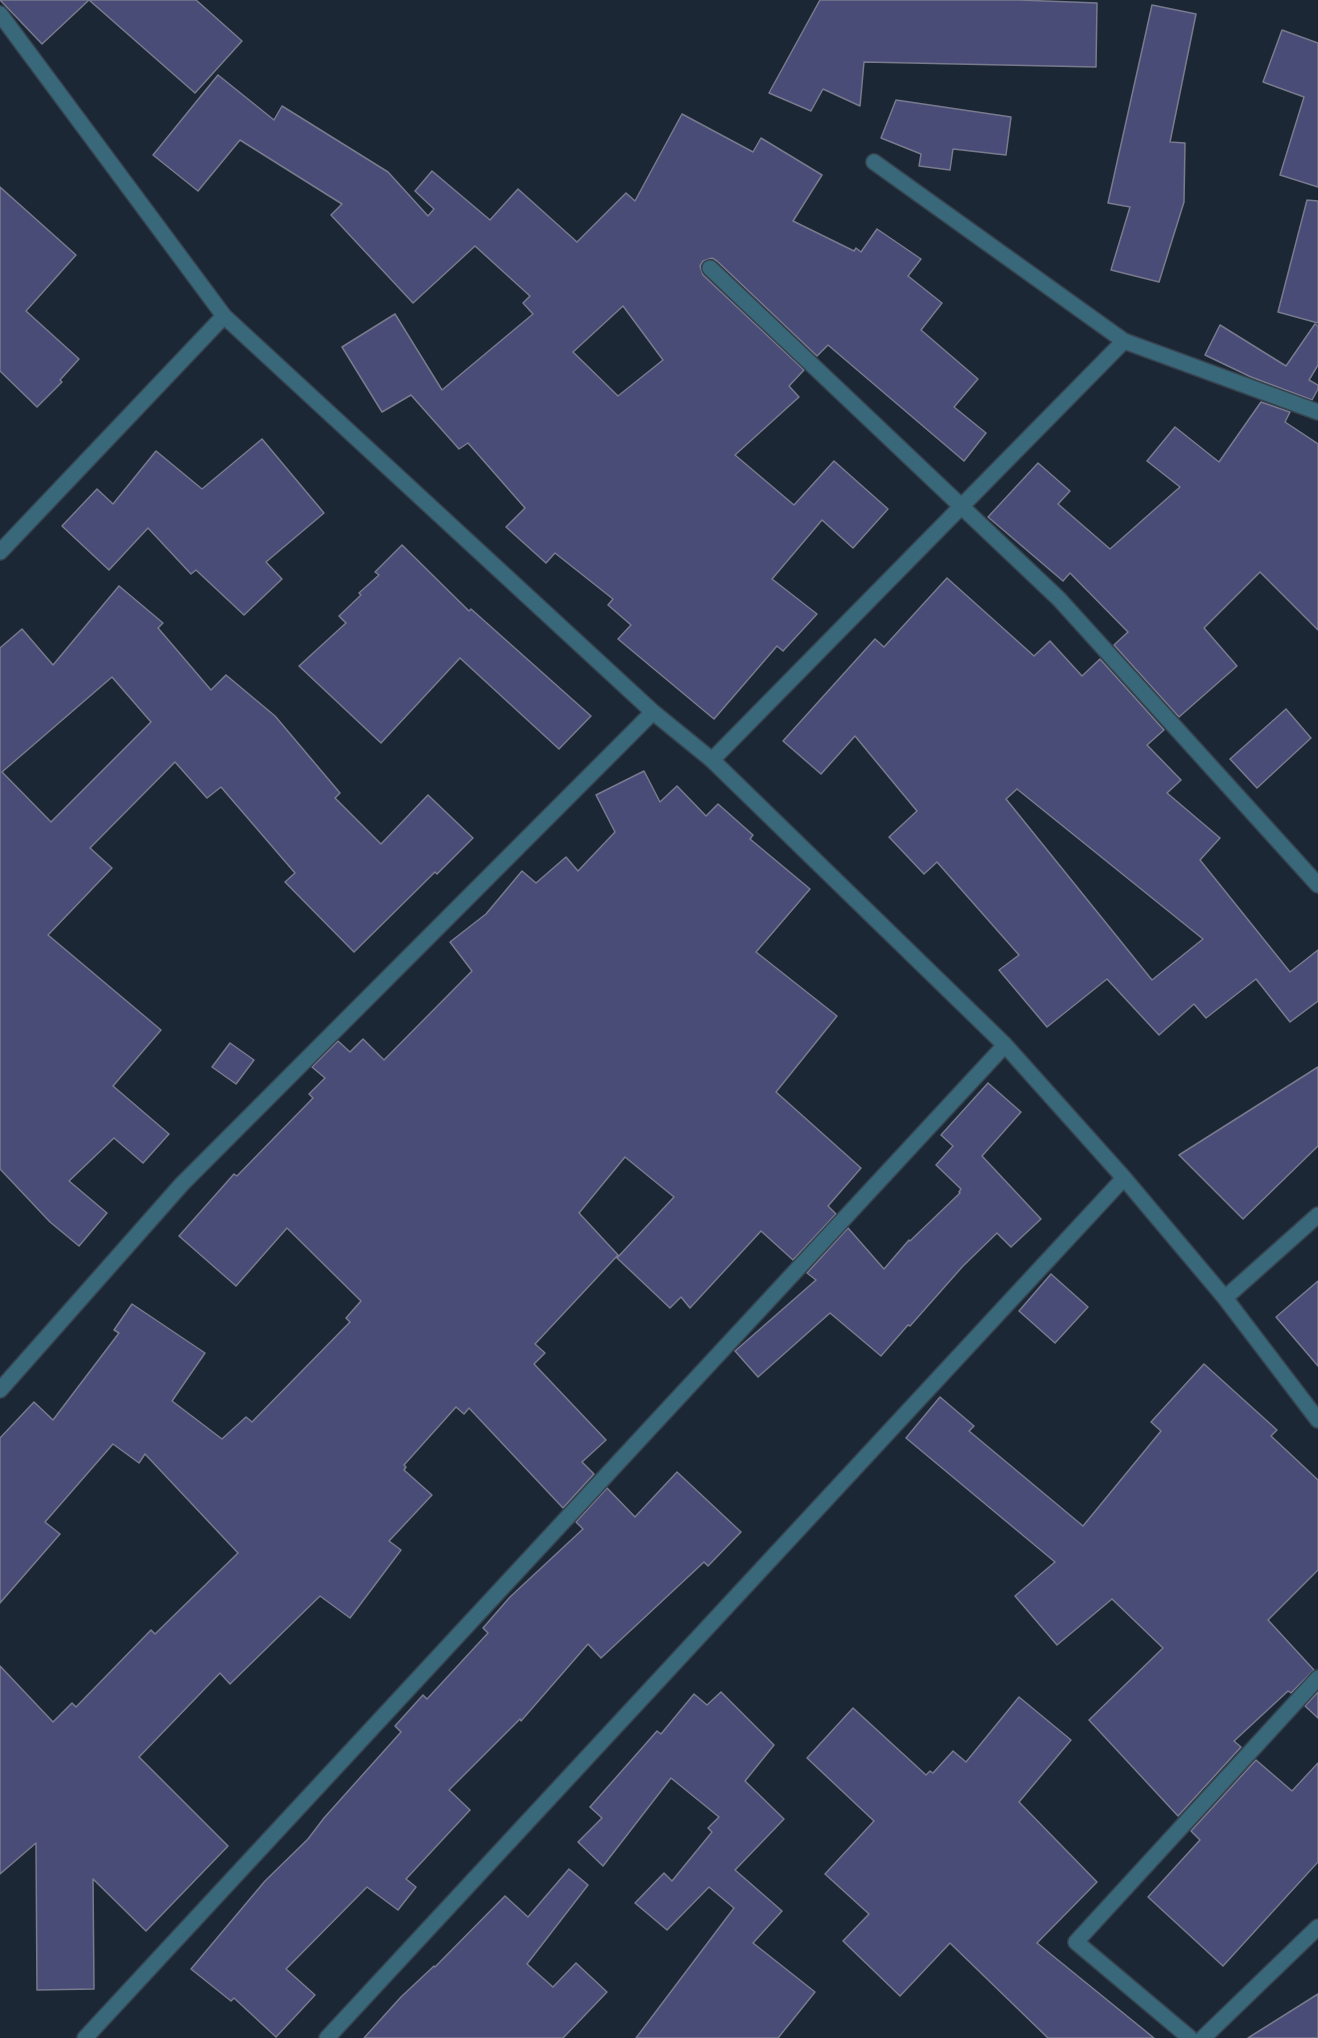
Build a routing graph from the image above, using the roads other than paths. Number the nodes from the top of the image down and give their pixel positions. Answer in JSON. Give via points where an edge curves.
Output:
{"nodes":[{"id":1,"x":0,"y":14,"type":"edge"},
{"id":2,"x":874,"y":162,"type":"dead end"},
{"id":3,"x":710,"y":268,"type":"dead end"},
{"id":4,"x":224,"y":316,"type":"junction"},
{"id":5,"x":1124,"y":341,"type":"junction"},
{"id":6,"x":1318,"y":412,"type":"edge"},
{"id":7,"x":961,"y":506,"type":"junction"},
{"id":8,"x":0,"y":552,"type":"edge"},
{"id":9,"x":653,"y":712,"type":"junction"},
{"id":10,"x":712,"y":760,"type":"junction"},
{"id":11,"x":1318,"y":885,"type":"edge"},
{"id":12,"x":1005,"y":1045,"type":"junction"},
{"id":13,"x":1124,"y":1178,"type":"junction"},
{"id":14,"x":1318,"y":1215,"type":"edge"},
{"id":15,"x":1225,"y":1298,"type":"junction"},
{"id":16,"x":0,"y":1390,"type":"edge"},
{"id":17,"x":1318,"y":1420,"type":"edge"},
{"id":18,"x":1318,"y":1678,"type":"edge"},
{"id":19,"x":1318,"y":1927,"type":"edge"},
{"id":20,"x":85,"y":2038,"type":"edge"},
{"id":21,"x":327,"y":2038,"type":"edge"},
{"id":22,"x":1190,"y":2038,"type":"edge"},
{"id":23,"x":1203,"y":2038,"type":"edge"}],
"edges":[{"from":1,"to":4,"type":"street"},
{"from":2,"to":5,"type":"street"},
{"from":3,"to":7,"type":"street"},
{"from":4,"to":8,"type":"street"},
{"from":4,"to":9,"type":"street"},
{"from":5,"to":6,"type":"street"},
{"from":5,"to":7,"type":"street"},
{"from":7,"to":10,"type":"street"},
{"from":7,"to":11,"type":"street","via":[[1059,599]]},
{"from":9,"to":10,"type":"street"},
{"from":9,"to":16,"type":"street","via":[[182,1184]]},
{"from":10,"to":12,"type":"street"},
{"from":12,"to":13,"type":"street"},
{"from":12,"to":20,"type":"street"},
{"from":13,"to":15,"type":"street"},
{"from":13,"to":21,"type":"street"},
{"from":14,"to":15,"type":"street"},
{"from":15,"to":17,"type":"street"},
{"from":18,"to":22,"type":"street","via":[[1076,1942]]},
{"from":19,"to":23,"type":"street"}]}
